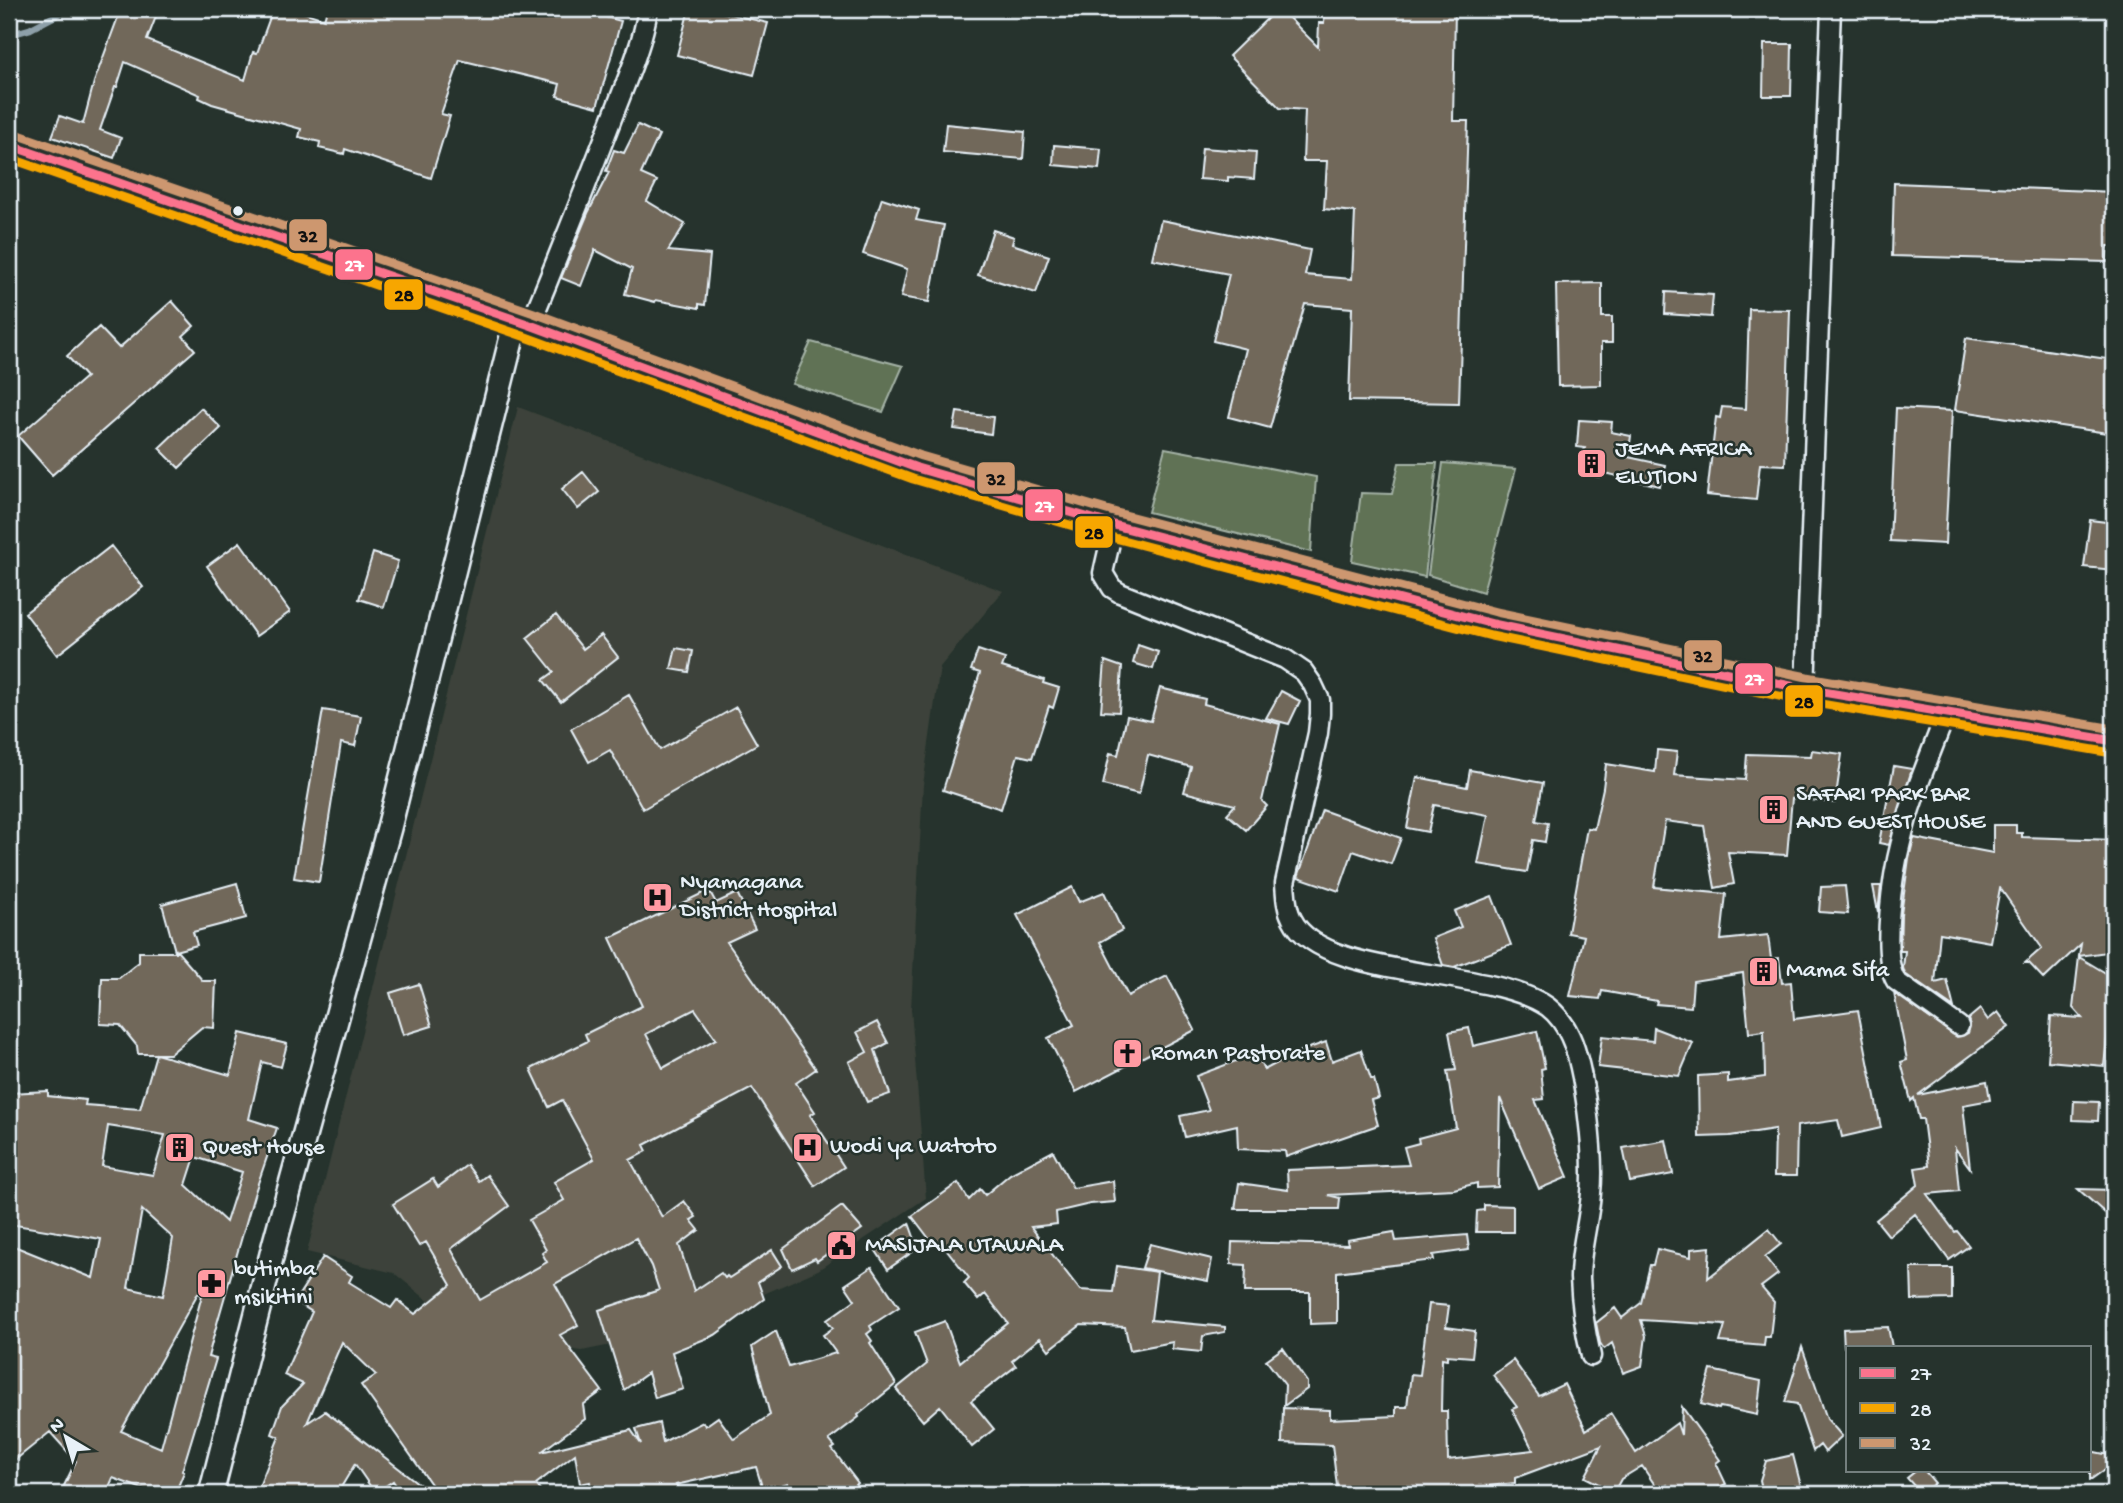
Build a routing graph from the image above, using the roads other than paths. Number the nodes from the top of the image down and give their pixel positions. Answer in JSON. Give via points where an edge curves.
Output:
{"nodes":[{"id":1,"x":648,"y":9,"type":"edge"},
{"id":2,"x":1831,"y":9,"type":"edge"},
{"id":3,"x":9,"y":145,"type":"edge"},
{"id":4,"x":523,"y":323,"type":"junction"},
{"id":5,"x":1114,"y":525,"type":"junction"},
{"id":6,"x":1805,"y":690,"type":"junction"},
{"id":7,"x":1946,"y":713,"type":"junction"},
{"id":8,"x":2114,"y":741,"type":"edge"},
{"id":9,"x":1959,"y":1026,"type":"dead end"},
{"id":10,"x":1591,"y":1356,"type":"dead end"},
{"id":11,"x":211,"y":1494,"type":"edge"}],
"edges":[{"from":1,"to":4,"type":"street","via":[[578,210]]},
{"from":2,"to":6,"type":"street"},
{"from":3,"to":4,"type":"highway"},
{"from":4,"to":5,"type":"highway","via":[[917,468]]},
{"from":4,"to":11,"type":"street"},
{"from":5,"to":6,"type":"highway","via":[[1493,624]]},
{"from":5,"to":10,"type":"street","via":[[1103,573],[1112,588],[1285,659],[1304,672],[1320,700],[1318,733],[1285,883],[1287,906],[1302,933],[1319,947],[1346,957],[1510,990],[1542,1003],[1571,1037],[1592,1158],[1592,1193],[1580,1275]]},
{"from":6,"to":7,"type":"highway"},
{"from":7,"to":8,"type":"highway"},
{"from":7,"to":9,"type":"street","via":[[1901,840],[1887,937],[1896,981]]}]}
